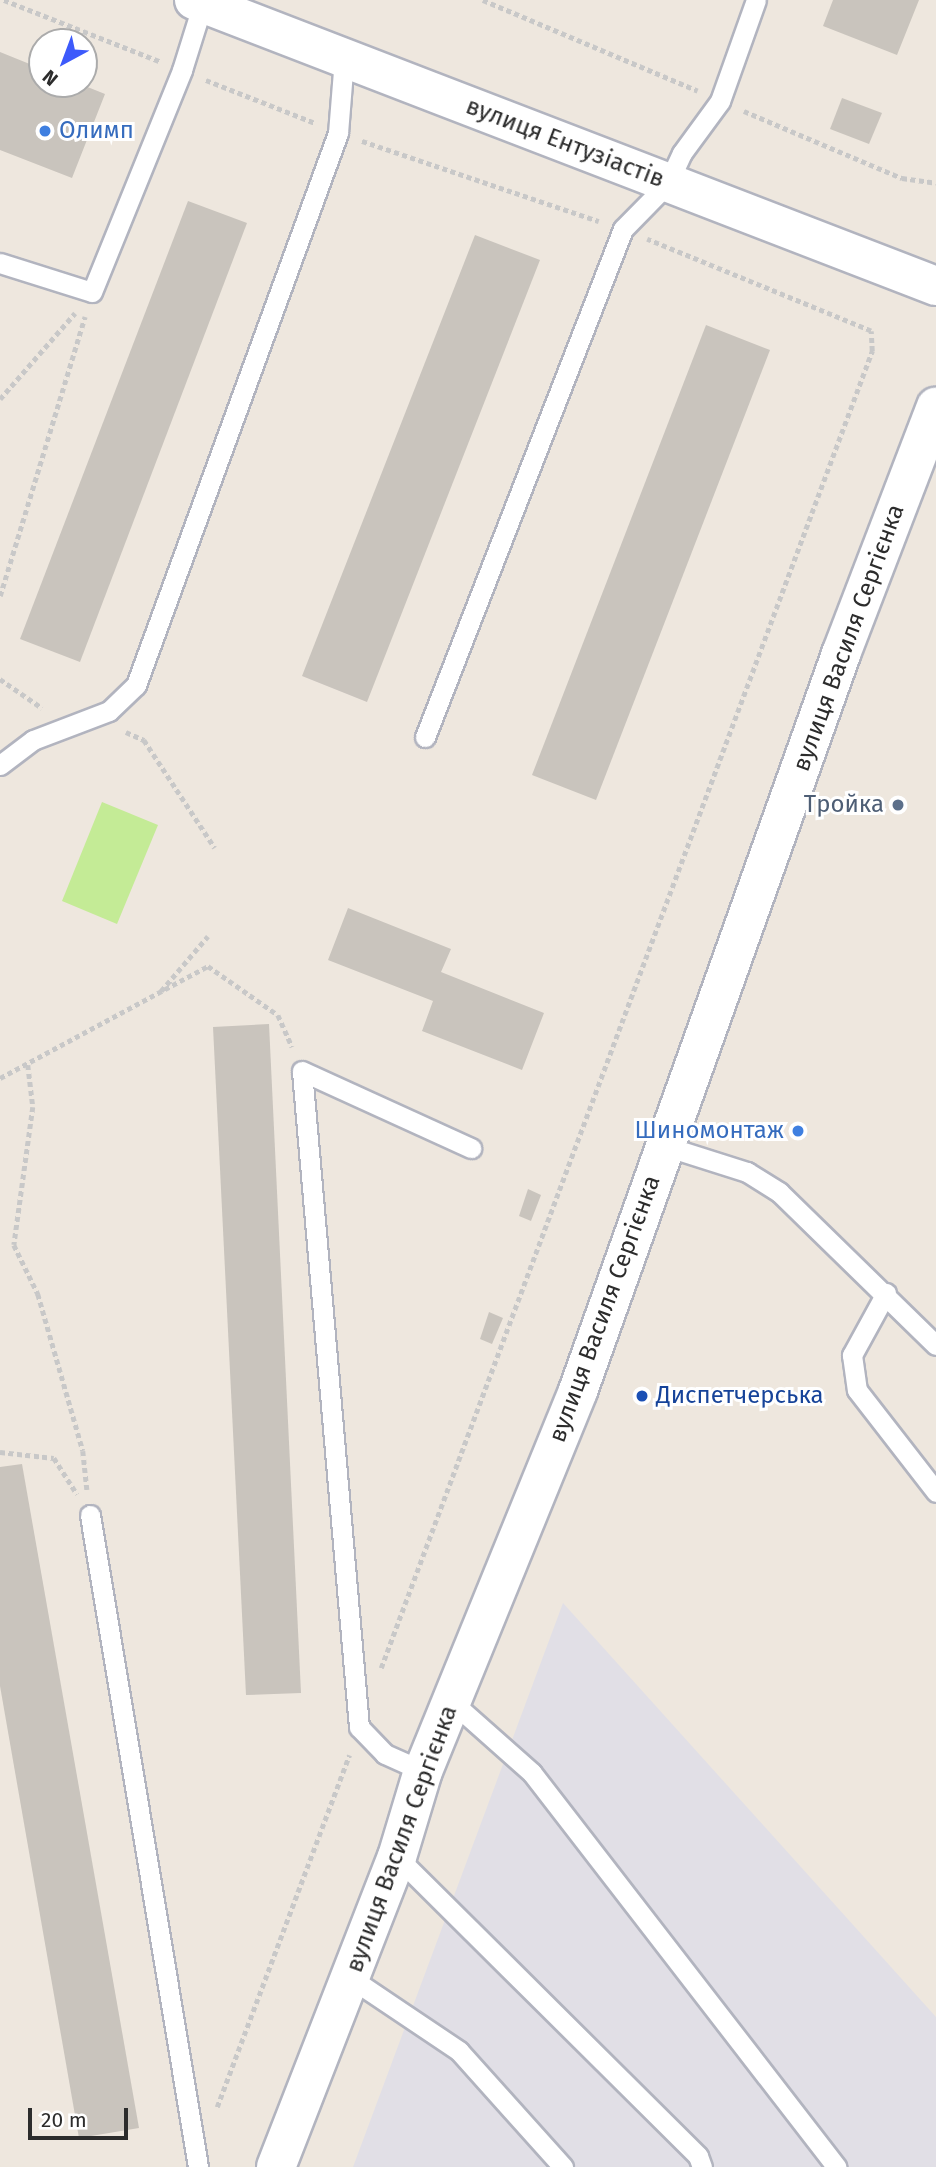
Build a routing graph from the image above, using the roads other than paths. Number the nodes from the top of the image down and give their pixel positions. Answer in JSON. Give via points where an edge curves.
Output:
{"nodes":[{"id":1,"x":756,"y":0,"type":"edge"},
{"id":2,"x":198,"y":2,"type":"edge"},
{"id":3,"x":344,"y":58,"type":"junction"},
{"id":4,"x":668,"y":183,"type":"junction"},
{"id":5,"x":0,"y":263,"type":"edge"},
{"id":6,"x":936,"y":286,"type":"edge"},
{"id":7,"x":936,"y":407,"type":"edge"},
{"id":8,"x":425,"y":737,"type":"dead end"},
{"id":9,"x":0,"y":765,"type":"edge"},
{"id":10,"x":665,"y":1146,"type":"junction"},
{"id":11,"x":471,"y":1148,"type":"dead end"},
{"id":12,"x":886,"y":1293,"type":"junction"},
{"id":13,"x":936,"y":1345,"type":"edge"},
{"id":14,"x":936,"y":1492,"type":"edge"},
{"id":15,"x":90,"y":1515,"type":"road end"},
{"id":16,"x":452,"y":1701,"type":"junction"},
{"id":17,"x":423,"y":1771,"type":"junction"},
{"id":18,"x":397,"y":1857,"type":"junction"},
{"id":19,"x":352,"y":1979,"type":"junction"},
{"id":20,"x":198,"y":2167,"type":"edge"},
{"id":21,"x":276,"y":2167,"type":"edge"},
{"id":22,"x":563,"y":2167,"type":"edge"},
{"id":23,"x":702,"y":2167,"type":"edge"},
{"id":24,"x":836,"y":2167,"type":"edge"}],
"edges":[{"from":1,"to":4,"type":"lane","via":[[720,101],[682,153]]},
{"from":2,"to":3,"type":"main road","name":"вулиця Ентузіастів"},
{"from":2,"to":5,"type":"lane","via":[[182,70],[92,292]]},
{"from":3,"to":4,"type":"main road","name":"вулиця Ентузіастів"},
{"from":3,"to":9,"type":"lane","via":[[338,133],[136,685],[109,711],[33,740]]},
{"from":4,"to":6,"type":"main road","name":"вулиця Ентузіастів"},
{"from":4,"to":8,"type":"lane","via":[[622,229]]},
{"from":7,"to":10,"type":"main road","name":"вулиця Василя Сергієнка","via":[[841,654]]},
{"from":10,"to":12,"type":"lane","via":[[747,1171],[779,1192]]},
{"from":10,"to":16,"type":"main road","name":"вулиця Василя Сергієнка","via":[[578,1391]]},
{"from":11,"to":17,"type":"lane","via":[[302,1071],[359,1727],[385,1754]]},
{"from":12,"to":13,"type":"lane"},
{"from":12,"to":14,"type":"lane","via":[[852,1356],[857,1390]]},
{"from":15,"to":20,"type":"lane"},
{"from":16,"to":17,"type":"main road","name":"вулиця Василя Сергієнка"},
{"from":16,"to":24,"type":"lane","via":[[532,1773]]},
{"from":17,"to":18,"type":"main road","name":"вулиця Василя Сергієнка"},
{"from":18,"to":19,"type":"main road","name":"вулиця Василя Сергієнка"},
{"from":18,"to":23,"type":"lane","via":[[698,2156]]},
{"from":19,"to":21,"type":"main road","name":"вулиця Василя Сергієнка"},
{"from":19,"to":22,"type":"lane","via":[[459,2051]]}]}
